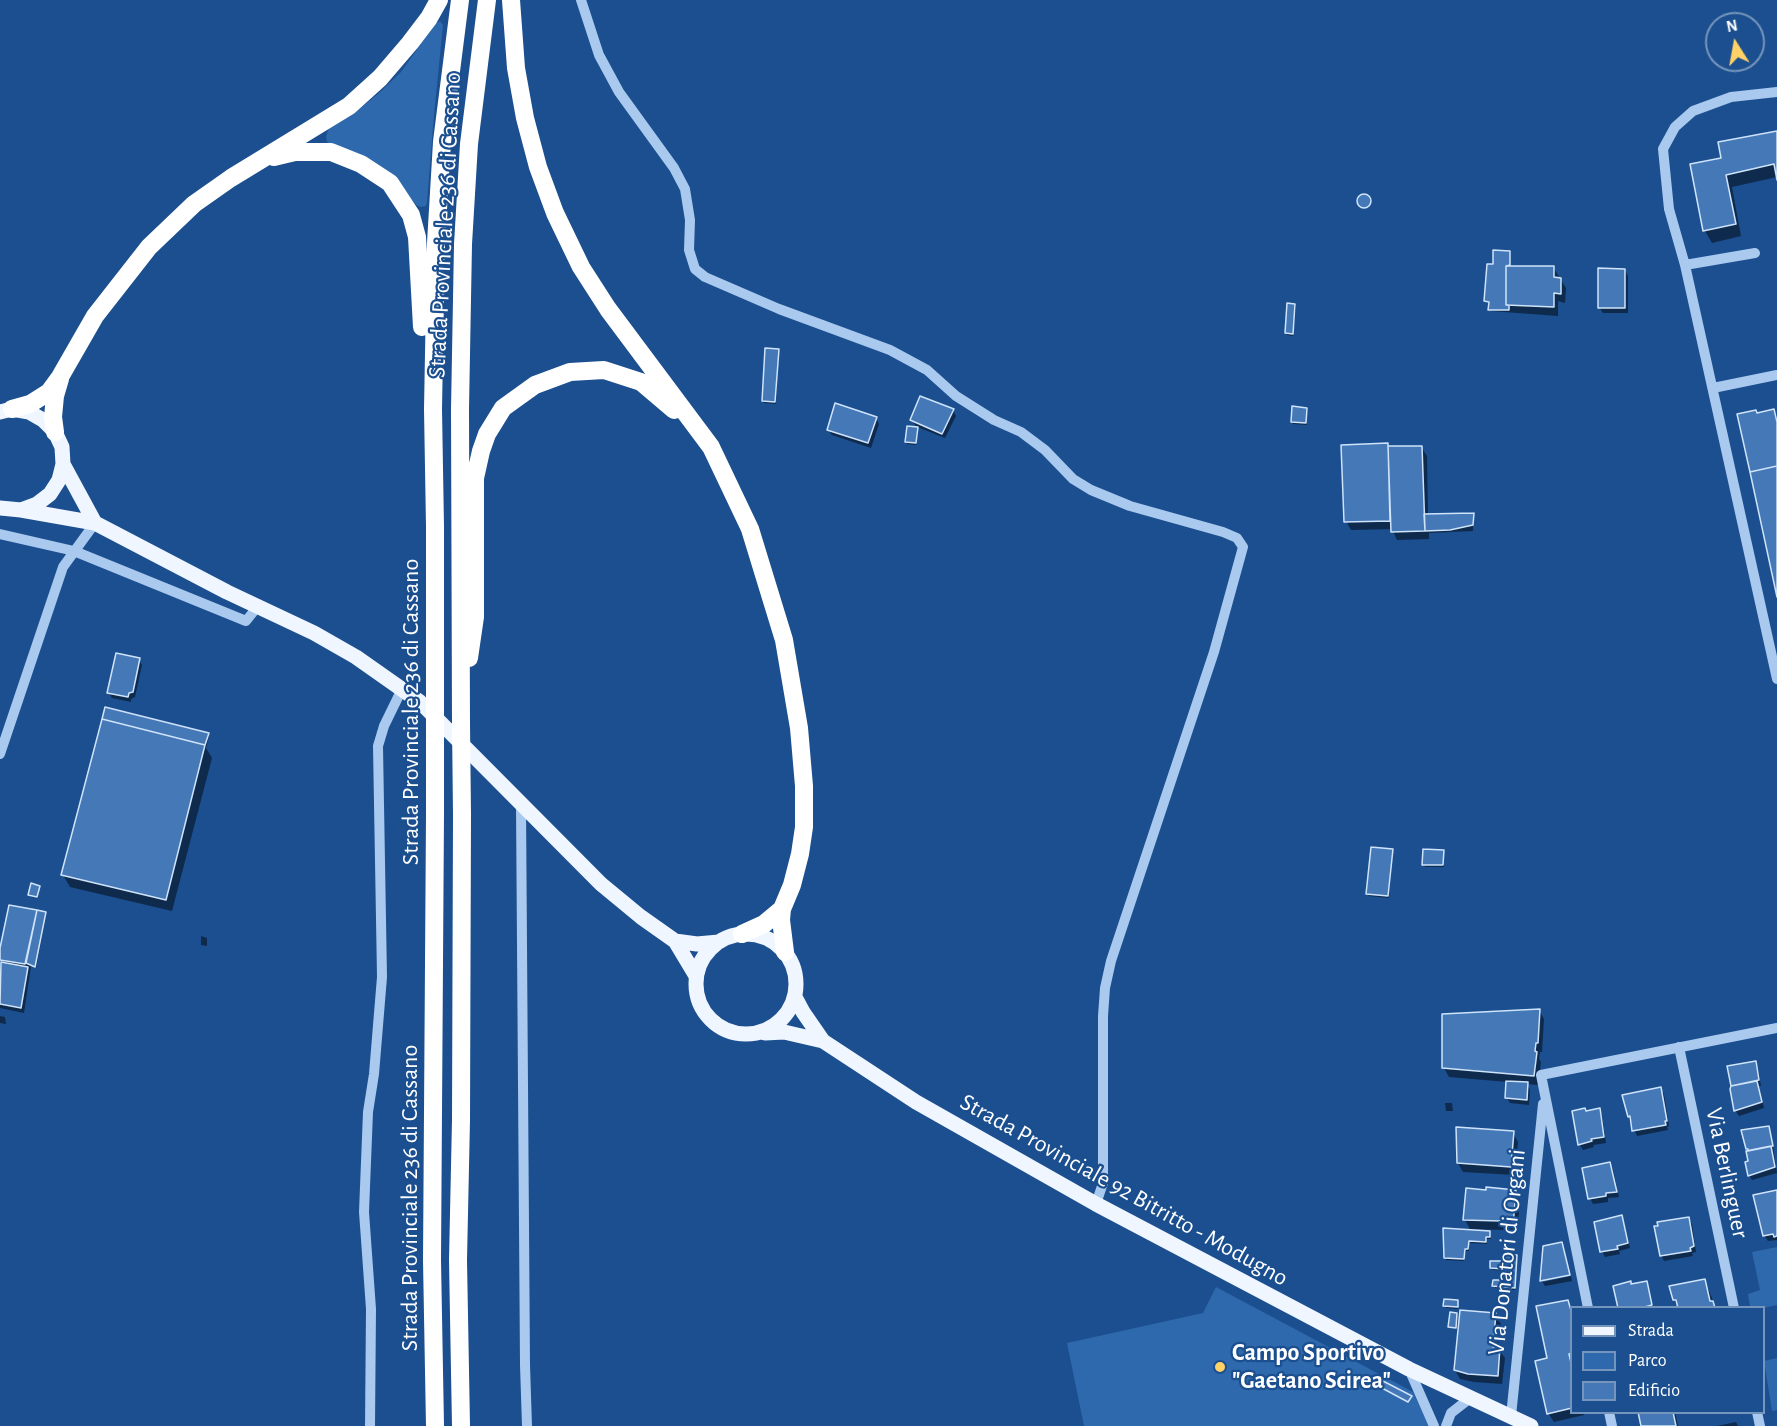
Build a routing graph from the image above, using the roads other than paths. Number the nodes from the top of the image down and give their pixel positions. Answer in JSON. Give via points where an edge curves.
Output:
{"nodes":[{"id":1,"x":439,"y":0,"type":"edge"},
{"id":2,"x":460,"y":0,"type":"edge"},
{"id":3,"x":487,"y":0,"type":"edge"},
{"id":4,"x":511,"y":0,"type":"edge"},
{"id":5,"x":581,"y":0,"type":"edge"},
{"id":6,"x":1777,"y":92,"type":"edge"},
{"id":7,"x":258,"y":161,"type":"junction"},
{"id":8,"x":1755,"y":253,"type":"dead end"},
{"id":9,"x":1685,"y":265,"type":"junction"},
{"id":10,"x":1777,"y":375,"type":"edge"},
{"id":11,"x":60,"y":377,"type":"junction"},
{"id":12,"x":1713,"y":388,"type":"junction"},
{"id":13,"x":6,"y":411,"type":"edge"},
{"id":14,"x":55,"y":432,"type":"junction"},
{"id":15,"x":711,"y":447,"type":"junction"},
{"id":16,"x":63,"y":464,"type":"junction"},
{"id":17,"x":0,"y":508,"type":"edge"},
{"id":18,"x":21,"y":510,"type":"junction"},
{"id":19,"x":95,"y":523,"type":"junction"},
{"id":20,"x":435,"y":527,"type":"junction"},
{"id":21,"x":0,"y":534,"type":"edge"},
{"id":22,"x":74,"y":551,"type":"junction"},
{"id":23,"x":258,"y":606,"type":"junction"},
{"id":24,"x":1777,"y":679,"type":"edge"},
{"id":25,"x":402,"y":689,"type":"junction"},
{"id":26,"x":461,"y":724,"type":"junction"},
{"id":27,"x":0,"y":754,"type":"edge"},
{"id":28,"x":521,"y":805,"type":"junction"},
{"id":29,"x":782,"y":909,"type":"junction"},
{"id":30,"x":742,"y":934,"type":"junction"},
{"id":31,"x":675,"y":941,"type":"junction"},
{"id":32,"x":719,"y":942,"type":"junction"},
{"id":33,"x":785,"y":952,"type":"junction"},
{"id":34,"x":696,"y":976,"type":"junction"},
{"id":35,"x":795,"y":997,"type":"junction"},
{"id":36,"x":1777,"y":1029,"type":"edge"},
{"id":37,"x":762,"y":1033,"type":"junction"},
{"id":38,"x":824,"y":1041,"type":"junction"},
{"id":39,"x":1679,"y":1047,"type":"junction"},
{"id":40,"x":1545,"y":1092,"type":"junction"},
{"id":41,"x":1096,"y":1204,"type":"junction"},
{"id":42,"x":1588,"y":1306,"type":"edge"},
{"id":43,"x":1734,"y":1306,"type":"edge"},
{"id":44,"x":1409,"y":1369,"type":"junction"},
{"id":45,"x":1469,"y":1399,"type":"junction"},
{"id":46,"x":1511,"y":1416,"type":"junction"},
{"id":47,"x":370,"y":1426,"type":"edge"},
{"id":48,"x":435,"y":1426,"type":"edge"},
{"id":49,"x":461,"y":1426,"type":"edge"},
{"id":50,"x":527,"y":1426,"type":"edge"},
{"id":51,"x":1434,"y":1426,"type":"edge"},
{"id":52,"x":1446,"y":1426,"type":"edge"},
{"id":53,"x":1531,"y":1426,"type":"edge"}],
"edges":[{"from":1,"to":7,"type":"highway","via":[[410,43],[349,106]]},
{"from":2,"to":20,"type":"highway","name":"Strada Provinciale 236 di Cassano","via":[[442,142],[436,243]]},
{"from":3,"to":26,"type":"highway","name":"Strada Provinciale 236 di Cassano","via":[[469,144],[463,244]]},
{"from":4,"to":15,"type":"highway","via":[[516,68],[525,118],[555,213],[581,267],[608,309]]},
{"from":5,"to":41,"type":"street","via":[[599,55],[685,189],[694,269],[780,309],[890,350],[927,370],[956,396],[1021,432],[1091,490],[1130,506],[1223,532],[1237,538],[1243,547],[1214,652],[1111,960],[1103,1016],[1103,1183]]},
{"from":6,"to":9,"type":"street","via":[[1731,97],[1693,111],[1675,127],[1663,149],[1669,209]]},
{"from":7,"to":11,"type":"highway","via":[[194,204],[149,247],[95,316]]},
{"from":7,"to":20,"type":"highway","via":[[295,152],[331,152],[361,164],[390,183],[411,215],[423,310],[423,423]]},
{"from":8,"to":9,"type":"street"},
{"from":9,"to":12,"type":"street"},
{"from":10,"to":12,"type":"street"},
{"from":11,"to":13,"type":"highway","via":[[49,392],[30,404]]},
{"from":11,"to":14,"type":"highway","via":[[53,417]]},
{"from":12,"to":24,"type":"street"},
{"from":13,"to":14,"type":"main road","via":[[29,412]]},
{"from":14,"to":16,"type":"main road","via":[[62,447]]},
{"from":15,"to":26,"type":"highway","via":[[641,382],[604,370],[570,372],[535,385],[503,408],[487,434],[475,478],[475,617]]},
{"from":15,"to":29,"type":"highway","via":[[757,550],[784,640],[799,728],[804,827],[792,885]]},
{"from":16,"to":18,"type":"main road","via":[[50,494]]},
{"from":16,"to":19,"type":"main road"},
{"from":17,"to":18,"type":"main road"},
{"from":18,"to":19,"type":"main road"},
{"from":19,"to":22,"type":"street"},
{"from":19,"to":23,"type":"main road"},
{"from":20,"to":48,"type":"highway","name":"Strada Provinciale 236 di Cassano","bridge":true},
{"from":21,"to":22,"type":"street"},
{"from":22,"to":23,"type":"street","via":[[246,621]]},
{"from":22,"to":27,"type":"street","via":[[63,567]]},
{"from":23,"to":25,"type":"main road","via":[[356,657]]},
{"from":25,"to":28,"type":"main road","via":[[420,702]]},
{"from":25,"to":47,"type":"street","via":[[378,746],[382,977],[368,1112],[364,1212],[371,1309]]},
{"from":26,"to":49,"type":"highway","name":"Strada Provinciale 236 di Cassano","bridge":true,"via":[[458,1260]]},
{"from":28,"to":31,"type":"main road","via":[[601,884]]},
{"from":28,"to":50,"type":"street"},
{"from":29,"to":30,"type":"highway","via":[[764,924]]},
{"from":29,"to":33,"type":"highway","via":[[780,927]]},
{"from":30,"to":32,"type":"main road"},
{"from":30,"to":33,"type":"main road","via":[[758,935]]},
{"from":31,"to":32,"type":"main road"},
{"from":31,"to":34,"type":"main road"},
{"from":32,"to":34,"type":"main road","via":[[708,951]]},
{"from":33,"to":35,"type":"main road","via":[[797,981]]},
{"from":34,"to":37,"type":"main road","via":[[696,994],[713,1023],[728,1032]]},
{"from":35,"to":37,"type":"main road","via":[[777,1025]]},
{"from":35,"to":38,"type":"main road"},
{"from":36,"to":39,"type":"street"},
{"from":37,"to":38,"type":"main road","via":[[784,1032]]},
{"from":38,"to":41,"type":"main road","name":"Strada Provinciale 92 Bitritto - Modugno","via":[[916,1102]]},
{"from":39,"to":40,"type":"street","via":[[1541,1075]]},
{"from":39,"to":43,"type":"street","name":"Via Berlinguer"},
{"from":40,"to":42,"type":"street"},
{"from":40,"to":46,"type":"street","name":"Via Donatori di Organi"},
{"from":41,"to":44,"type":"main road","name":"Strada Provinciale 92 Bitritto - Modugno"},
{"from":44,"to":45,"type":"main road","name":"Strada Provinciale 92 Bitritto - Modugno"},
{"from":44,"to":51,"type":"street"},
{"from":45,"to":46,"type":"main road","name":"Strada Provinciale 92 Bitritto - Modugno"},
{"from":45,"to":52,"type":"street","via":[[1451,1413]]},
{"from":46,"to":53,"type":"main road","name":"Strada Provinciale 92 Bitritto - Modugno"}]}
